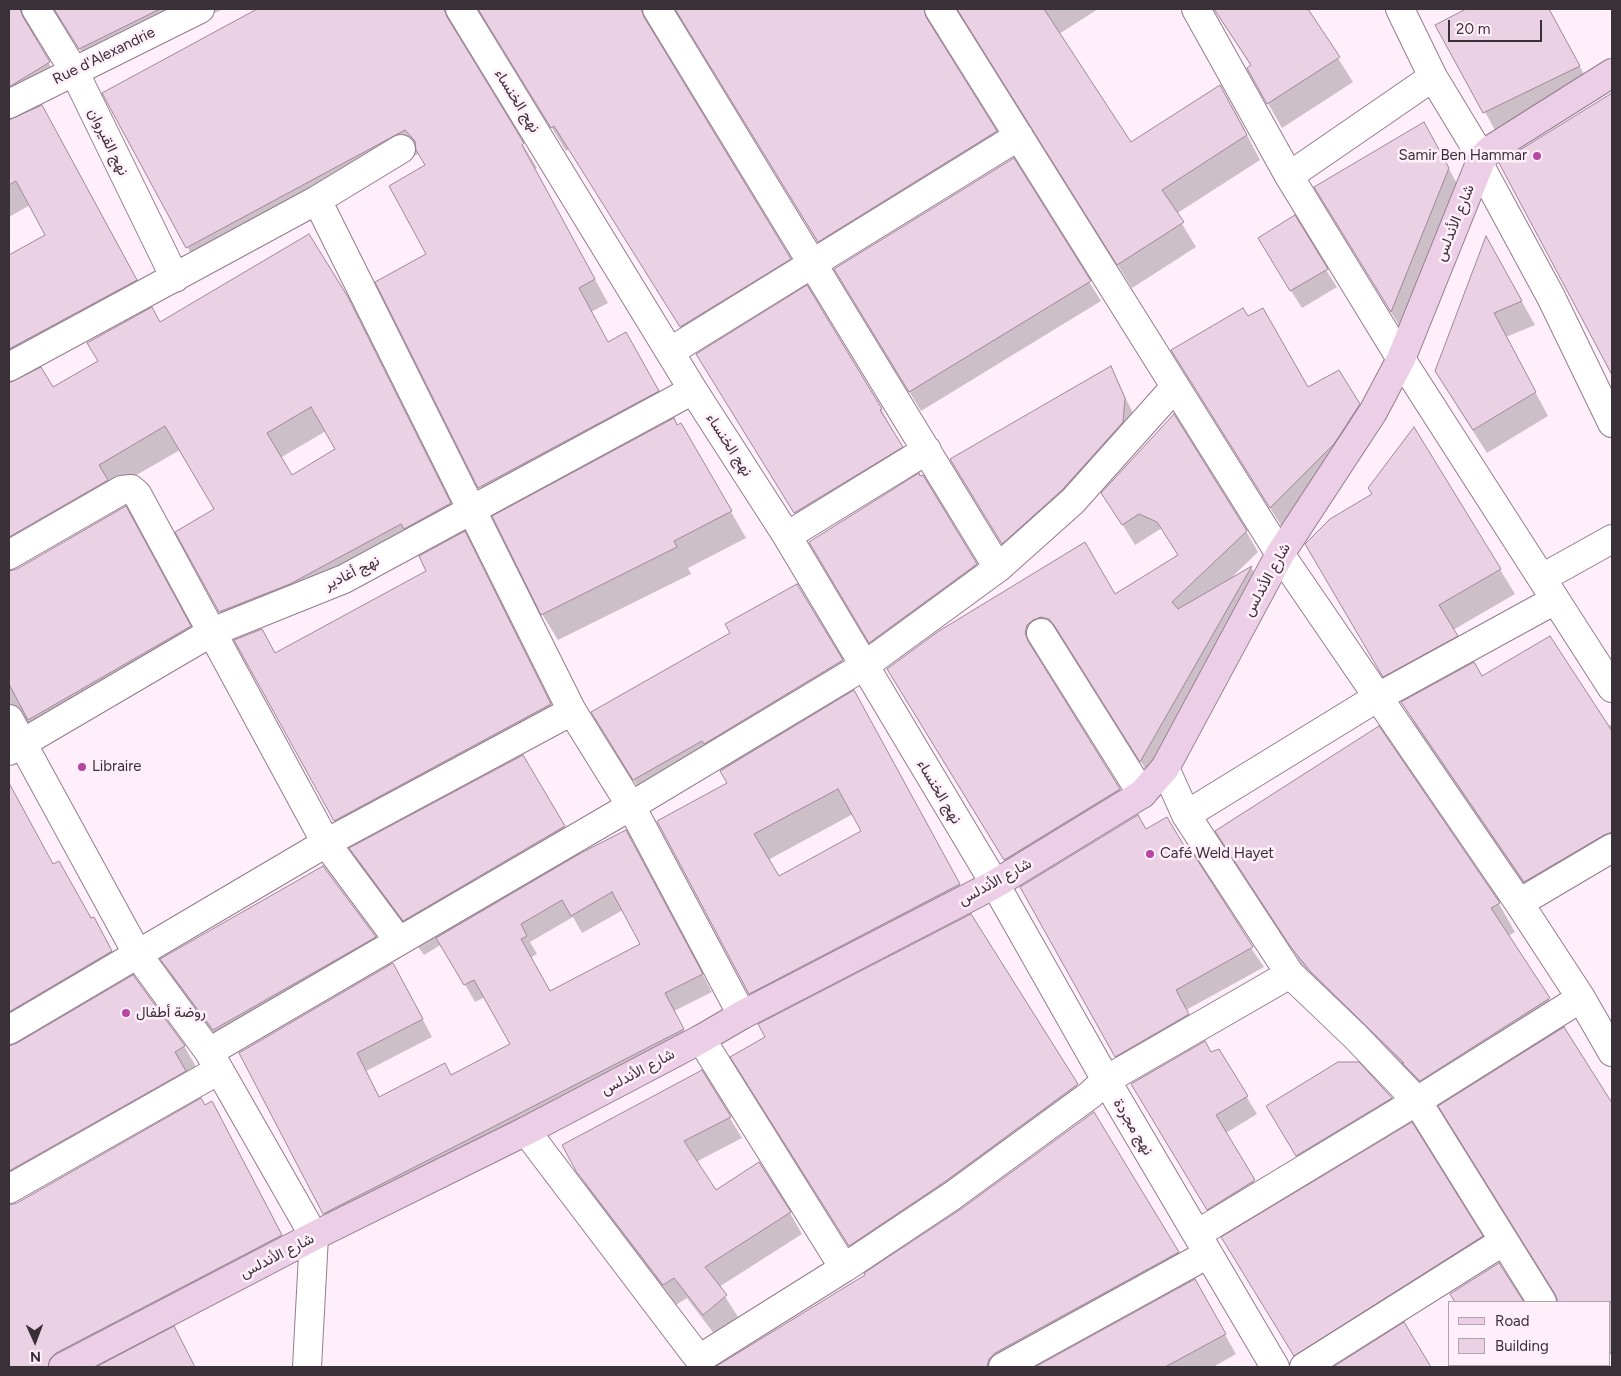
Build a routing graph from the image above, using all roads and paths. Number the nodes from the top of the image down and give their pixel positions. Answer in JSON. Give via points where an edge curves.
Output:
{"nodes":[{"id":1,"x":36,"y":9,"type":"edge"},
{"id":2,"x":200,"y":9,"type":"edge"},
{"id":3,"x":460,"y":9,"type":"edge"},
{"id":4,"x":657,"y":9,"type":"edge"},
{"id":5,"x":938,"y":9,"type":"edge"},
{"id":6,"x":1196,"y":9,"type":"edge"},
{"id":7,"x":1400,"y":9,"type":"edge"},
{"id":8,"x":74,"y":71,"type":"junction"},
{"id":9,"x":1612,"y":73,"type":"edge"},
{"id":10,"x":1433,"y":77,"type":"junction"},
{"id":11,"x":9,"y":104,"type":"edge"},
{"id":12,"x":1019,"y":136,"type":"junction"},
{"id":13,"x":402,"y":150,"type":"dead end"},
{"id":14,"x":1480,"y":161,"type":"junction"},
{"id":15,"x":1289,"y":176,"type":"junction"},
{"id":16,"x":317,"y":200,"type":"junction"},
{"id":17,"x":812,"y":264,"type":"junction"},
{"id":18,"x":175,"y":278,"type":"junction"},
{"id":19,"x":672,"y":351,"type":"junction"},
{"id":20,"x":1401,"y":359,"type":"junction"},
{"id":21,"x":9,"y":367,"type":"edge"},
{"id":22,"x":1175,"y":387,"type":"junction"},
{"id":23,"x":693,"y":390,"type":"junction"},
{"id":24,"x":1612,"y":423,"type":"edge"},
{"id":25,"x":927,"y":450,"type":"junction"},
{"id":26,"x":471,"y":510,"type":"junction"},
{"id":27,"x":787,"y":536,"type":"junction"},
{"id":28,"x":1612,"y":539,"type":"edge"},
{"id":29,"x":1280,"y":554,"type":"junction"},
{"id":30,"x":9,"y":555,"type":"edge"},
{"id":31,"x":998,"y":568,"type":"junction"},
{"id":32,"x":1548,"y":589,"type":"junction"},
{"id":33,"x":212,"y":632,"type":"junction"},
{"id":34,"x":1041,"y":633,"type":"dead end"},
{"id":35,"x":864,"y":666,"type":"junction"},
{"id":36,"x":1612,"y":688,"type":"edge"},
{"id":37,"x":1378,"y":698,"type":"junction"},
{"id":38,"x":572,"y":710,"type":"junction"},
{"id":39,"x":9,"y":719,"type":"edge"},
{"id":40,"x":16,"y":747,"type":"edge"},
{"id":41,"x":1165,"y":768,"type":"junction"},
{"id":42,"x":1142,"y":794,"type":"junction"},
{"id":43,"x":631,"y":806,"type":"junction"},
{"id":44,"x":1186,"y":815,"type":"junction"},
{"id":45,"x":326,"y":843,"type":"junction"},
{"id":46,"x":1612,"y":848,"type":"edge"},
{"id":47,"x":994,"y":884,"type":"junction"},
{"id":48,"x":1519,"y":903,"type":"junction"},
{"id":49,"x":398,"y":940,"type":"junction"},
{"id":50,"x":138,"y":955,"type":"junction"},
{"id":51,"x":1290,"y":974,"type":"junction"},
{"id":52,"x":1581,"y":998,"type":"junction"},
{"id":53,"x":742,"y":1015,"type":"junction"},
{"id":54,"x":9,"y":1030,"type":"edge"},
{"id":55,"x":700,"y":1039,"type":"junction"},
{"id":56,"x":1612,"y":1052,"type":"edge"},
{"id":57,"x":214,"y":1061,"type":"junction"},
{"id":58,"x":1106,"y":1080,"type":"junction"},
{"id":59,"x":1417,"y":1101,"type":"junction"},
{"id":60,"x":526,"y":1131,"type":"junction"},
{"id":61,"x":9,"y":1188,"type":"edge"},
{"id":62,"x":314,"y":1236,"type":"junction"},
{"id":63,"x":1504,"y":1241,"type":"junction"},
{"id":64,"x":1203,"y":1244,"type":"junction"},
{"id":65,"x":844,"y":1268,"type":"junction"},
{"id":66,"x":1541,"y":1301,"type":"edge"},
{"id":67,"x":702,"y":1363,"type":"edge"},
{"id":68,"x":309,"y":1365,"type":"edge"},
{"id":69,"x":62,"y":1367,"type":"edge"},
{"id":70,"x":1003,"y":1367,"type":"edge"},
{"id":71,"x":1275,"y":1367,"type":"edge"},
{"id":72,"x":1304,"y":1367,"type":"edge"}],
"edges":[{"from":1,"to":8,"type":"street","name":"نهج القيروان"},
{"from":2,"to":8,"type":"street","name":"Rue d'Alexandrie"},
{"from":3,"to":19,"type":"street","name":"نهج الخنساء"},
{"from":4,"to":17,"type":"street"},
{"from":5,"to":12,"type":"street"},
{"from":6,"to":15,"type":"street"},
{"from":7,"to":10,"type":"street"},
{"from":8,"to":11,"type":"street","name":"Rue d'Alexandrie"},
{"from":8,"to":18,"type":"street","name":"نهج القيروان"},
{"from":9,"to":14,"type":"street","via":[[1490,150]]},
{"from":10,"to":14,"type":"street"},
{"from":10,"to":15,"type":"street"},
{"from":12,"to":17,"type":"street"},
{"from":12,"to":22,"type":"street"},
{"from":13,"to":16,"type":"street"},
{"from":14,"to":20,"type":"street","name":"شارع الأندلس"},
{"from":14,"to":24,"type":"street"},
{"from":15,"to":20,"type":"street"},
{"from":16,"to":18,"type":"street"},
{"from":16,"to":26,"type":"street"},
{"from":17,"to":19,"type":"street"},
{"from":17,"to":25,"type":"street"},
{"from":18,"to":21,"type":"street"},
{"from":19,"to":23,"type":"street","name":"نهج الخنساء"},
{"from":20,"to":29,"type":"street","name":"شارع الأندلس","via":[[1373,412]]},
{"from":20,"to":32,"type":"street"},
{"from":22,"to":29,"type":"street"},
{"from":22,"to":31,"type":"street","via":[[1073,501]]},
{"from":23,"to":26,"type":"street","name":"نهج أغادير"},
{"from":23,"to":27,"type":"street","name":"نهج الخنساء"},
{"from":25,"to":27,"type":"street"},
{"from":25,"to":31,"type":"street"},
{"from":26,"to":33,"type":"street","name":"نهج أغادير","via":[[344,579]]},
{"from":26,"to":38,"type":"street"},
{"from":27,"to":35,"type":"street","name":"نهج الخنساء"},
{"from":28,"to":32,"type":"street"},
{"from":29,"to":37,"type":"street"},
{"from":29,"to":41,"type":"street","name":"شارع الأندلس"},
{"from":30,"to":33,"type":"street","via":[[122,490],[131,489],[137,494]]},
{"from":31,"to":35,"type":"street"},
{"from":32,"to":36,"type":"street"},
{"from":32,"to":37,"type":"street"},
{"from":33,"to":40,"type":"street","name":"نهج أغادير"},
{"from":33,"to":45,"type":"street"},
{"from":34,"to":42,"type":"street"},
{"from":35,"to":43,"type":"street"},
{"from":35,"to":47,"type":"street","name":"نهج الخنساء"},
{"from":37,"to":44,"type":"street"},
{"from":37,"to":48,"type":"street"},
{"from":38,"to":43,"type":"street"},
{"from":38,"to":45,"type":"street"},
{"from":39,"to":40,"type":"street"},
{"from":40,"to":50,"type":"street"},
{"from":41,"to":42,"type":"street","name":"شارع الأندلس"},
{"from":41,"to":44,"type":"street"},
{"from":42,"to":47,"type":"street","name":"شارع الأندلس"},
{"from":43,"to":49,"type":"street"},
{"from":43,"to":53,"type":"street"},
{"from":44,"to":51,"type":"street"},
{"from":45,"to":49,"type":"street"},
{"from":45,"to":50,"type":"street"},
{"from":46,"to":48,"type":"street"},
{"from":47,"to":53,"type":"street","name":"شارع الأندلس"},
{"from":47,"to":58,"type":"street","name":"نهج مجردة"},
{"from":48,"to":52,"type":"street"},
{"from":49,"to":57,"type":"street"},
{"from":50,"to":54,"type":"street"},
{"from":50,"to":57,"type":"street"},
{"from":51,"to":58,"type":"street"},
{"from":51,"to":59,"type":"street","via":[[1356,1036]]},
{"from":52,"to":56,"type":"street"},
{"from":52,"to":59,"type":"street"},
{"from":53,"to":55,"type":"street","name":"شارع الأندلس"},
{"from":55,"to":60,"type":"street","name":"شارع الأندلس"},
{"from":55,"to":65,"type":"street"},
{"from":57,"to":61,"type":"street"},
{"from":57,"to":62,"type":"street"},
{"from":58,"to":64,"type":"street","name":"نهج مجردة"},
{"from":58,"to":65,"type":"street","via":[[952,1196]]},
{"from":59,"to":63,"type":"street"},
{"from":59,"to":64,"type":"street"},
{"from":60,"to":62,"type":"street","name":"شارع الأندلس"},
{"from":60,"to":67,"type":"street"},
{"from":62,"to":68,"type":"street"},
{"from":62,"to":69,"type":"street","name":"شارع الأندلس"},
{"from":63,"to":66,"type":"street"},
{"from":63,"to":72,"type":"street"},
{"from":64,"to":70,"type":"street"},
{"from":64,"to":71,"type":"street","name":"نهج مجردة"},
{"from":65,"to":67,"type":"street"}]}
